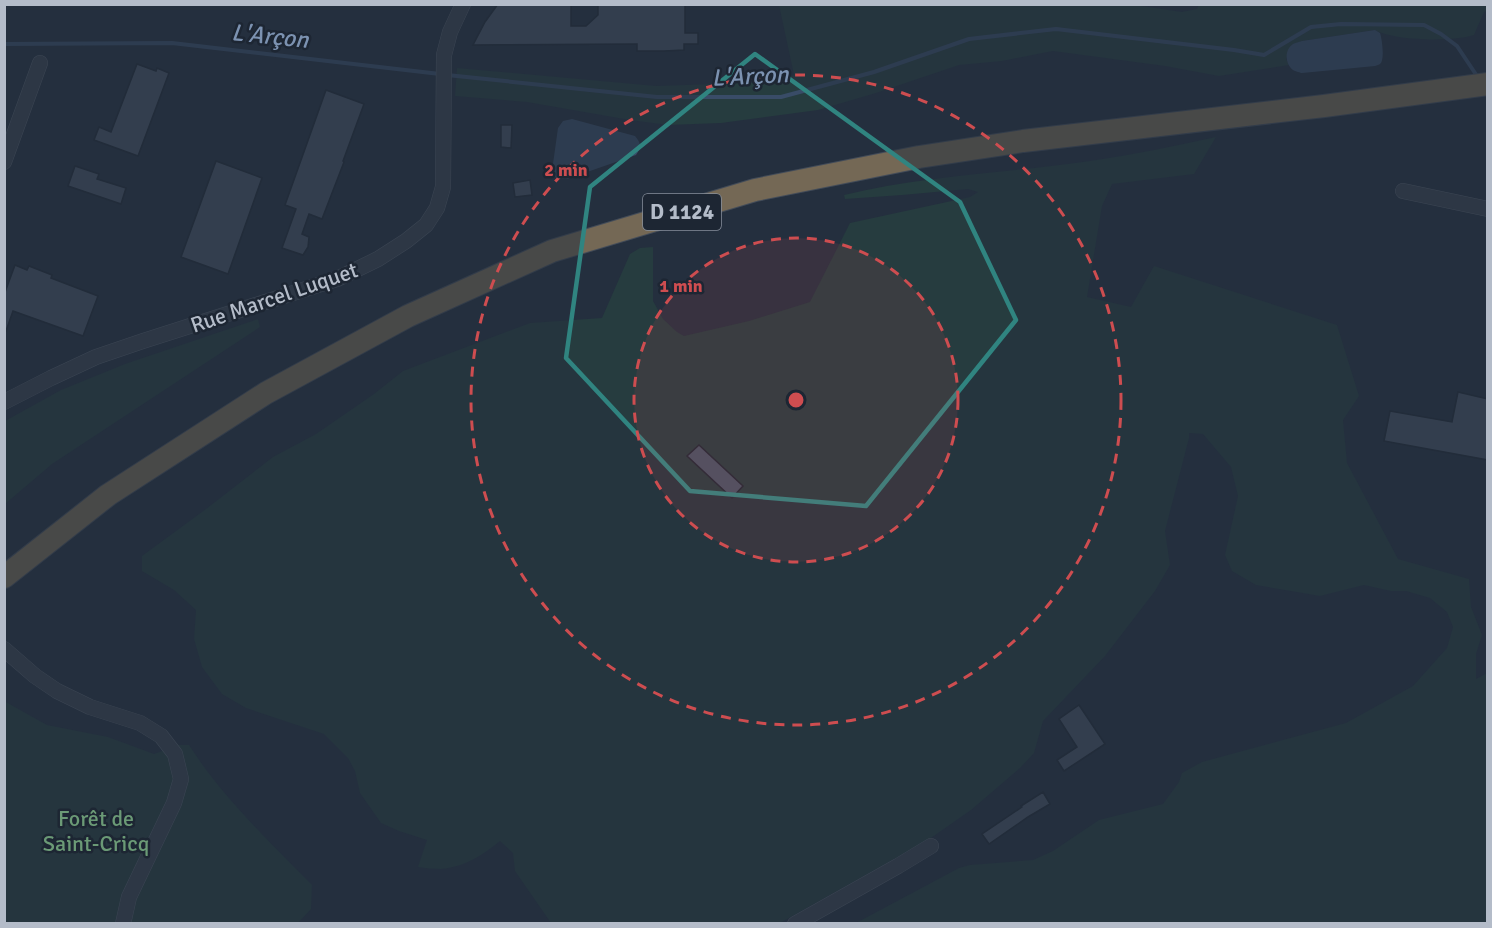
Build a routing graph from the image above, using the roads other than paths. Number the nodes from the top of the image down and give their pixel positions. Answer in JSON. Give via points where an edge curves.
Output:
{"nodes":[{"id":1,"x":463,"y":4,"type":"edge"},
{"id":2,"x":40,"y":63,"type":"dead end"},
{"id":3,"x":1488,"y":84,"type":"edge"},
{"id":4,"x":4,"y":162,"type":"edge"},
{"id":5,"x":1403,"y":191,"type":"dead end"},
{"id":6,"x":1488,"y":209,"type":"edge"},
{"id":7,"x":4,"y":402,"type":"edge"},
{"id":8,"x":4,"y":577,"type":"edge"},
{"id":9,"x":4,"y":649,"type":"edge"},
{"id":10,"x":931,"y":846,"type":"dead end"},
{"id":11,"x":123,"y":924,"type":"edge"},
{"id":12,"x":795,"y":924,"type":"edge"}],
"edges":[{"from":1,"to":7,"type":"street","name":"Rue Marcel Luquet","via":[[444,55],[443,187],[437,208],[426,225],[378,260],[337,279],[96,357]]},
{"from":2,"to":4,"type":"street"},
{"from":3,"to":8,"type":"highway","number":"D 1124","via":[[919,157],[755,190],[552,251],[408,316],[266,393],[108,495]]},
{"from":5,"to":6,"type":"street"},
{"from":9,"to":11,"type":"street","via":[[57,691],[90,707],[140,723],[161,736],[175,754],[179,787],[129,897]]},
{"from":10,"to":12,"type":"street"}]}
